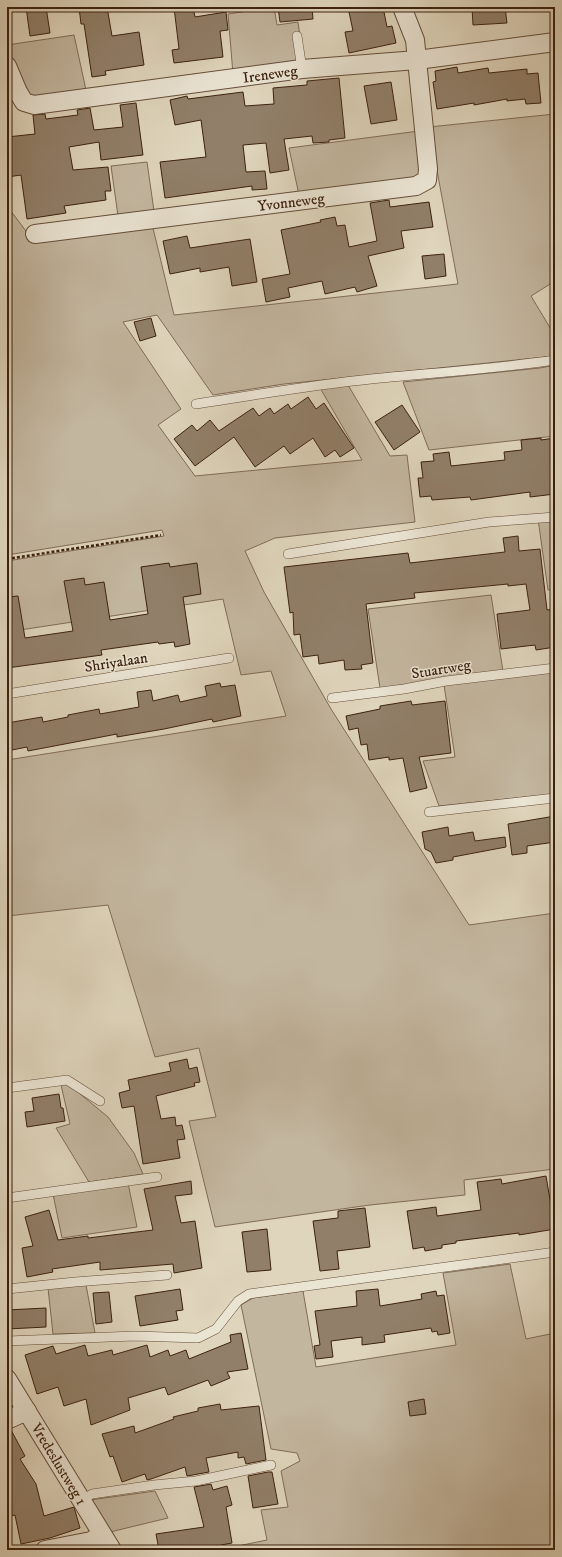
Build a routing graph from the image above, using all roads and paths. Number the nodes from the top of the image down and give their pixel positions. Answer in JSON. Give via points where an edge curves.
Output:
{"nodes":[{"id":1,"x":402,"y":7,"type":"edge"},
{"id":2,"x":297,"y":36,"type":"dead end"},
{"id":3,"x":555,"y":42,"type":"edge"},
{"id":4,"x":417,"y":60,"type":"junction"},
{"id":5,"x":7,"y":66,"type":"edge"},
{"id":6,"x":302,"y":69,"type":"junction"},
{"id":7,"x":34,"y":234,"type":"dead end"},
{"id":8,"x":555,"y":360,"type":"edge"},
{"id":9,"x":196,"y":404,"type":"dead end"},
{"id":10,"x":555,"y":517,"type":"edge"},
{"id":11,"x":162,"y":535,"type":"dead end"},
{"id":12,"x":288,"y":554,"type":"dead end"},
{"id":13,"x":7,"y":559,"type":"edge"},
{"id":14,"x":229,"y":658,"type":"dead end"},
{"id":15,"x":555,"y":668,"type":"edge"},
{"id":16,"x":7,"y":694,"type":"edge"},
{"id":17,"x":332,"y":698,"type":"dead end"},
{"id":18,"x":555,"y":798,"type":"edge"},
{"id":19,"x":429,"y":812,"type":"dead end"},
{"id":20,"x":7,"y":1088,"type":"edge"},
{"id":21,"x":100,"y":1101,"type":"dead end"},
{"id":22,"x":157,"y":1177,"type":"dead end"},
{"id":23,"x":7,"y":1198,"type":"edge"},
{"id":24,"x":555,"y":1252,"type":"edge"},
{"id":25,"x":167,"y":1275,"type":"dead end"},
{"id":26,"x":7,"y":1289,"type":"edge"},
{"id":27,"x":7,"y":1342,"type":"edge"},
{"id":28,"x":7,"y":1378,"type":"edge"},
{"id":29,"x":27,"y":1411,"type":"junction"},
{"id":30,"x":7,"y":1420,"type":"edge"},
{"id":31,"x":271,"y":1465,"type":"dead end"},
{"id":32,"x":82,"y":1500,"type":"junction"},
{"id":33,"x":102,"y":1535,"type":"junction"},
{"id":34,"x":45,"y":1550,"type":"edge"},
{"id":35,"x":112,"y":1550,"type":"edge"}],
"edges":[{"from":1,"to":4,"type":"street","via":[[415,40]]},
{"from":2,"to":6,"type":"lane"},
{"from":3,"to":4,"type":"street","name":"Ireneweg"},
{"from":4,"to":6,"type":"street","name":"Ireneweg"},
{"from":4,"to":7,"type":"street","name":"Yvonneweg","via":[[428,169],[427,180],[416,186]]},
{"from":5,"to":6,"type":"street","name":"Ireneweg","via":[[24,102],[34,105]]},
{"from":8,"to":9,"type":"lane","via":[[489,369],[370,379]]},
{"from":10,"to":12,"type":"lane","via":[[489,522]]},
{"from":11,"to":13,"type":"path"},
{"from":14,"to":16,"type":"lane","name":"Shriyalaan"},
{"from":15,"to":17,"type":"lane","name":"Stuartweg"},
{"from":18,"to":19,"type":"lane"},
{"from":20,"to":21,"type":"lane","via":[[67,1080]]},
{"from":22,"to":23,"type":"lane"},
{"from":24,"to":27,"type":"lane","via":[[249,1294],[238,1301],[216,1329],[198,1338],[135,1336]]},
{"from":25,"to":26,"type":"lane"},
{"from":28,"to":29,"type":"street","name":"Vredeslustweg 1"},
{"from":29,"to":30,"type":"street"},
{"from":29,"to":32,"type":"street","name":"Vredeslustweg 1"},
{"from":31,"to":32,"type":"lane","via":[[196,1481],[154,1484],[92,1494]]},
{"from":32,"to":33,"type":"street","name":"Vredeslustweg 1"},
{"from":33,"to":34,"type":"street","via":[[91,1541]]},
{"from":33,"to":35,"type":"street","name":"Vredeslustweg 1"}]}
